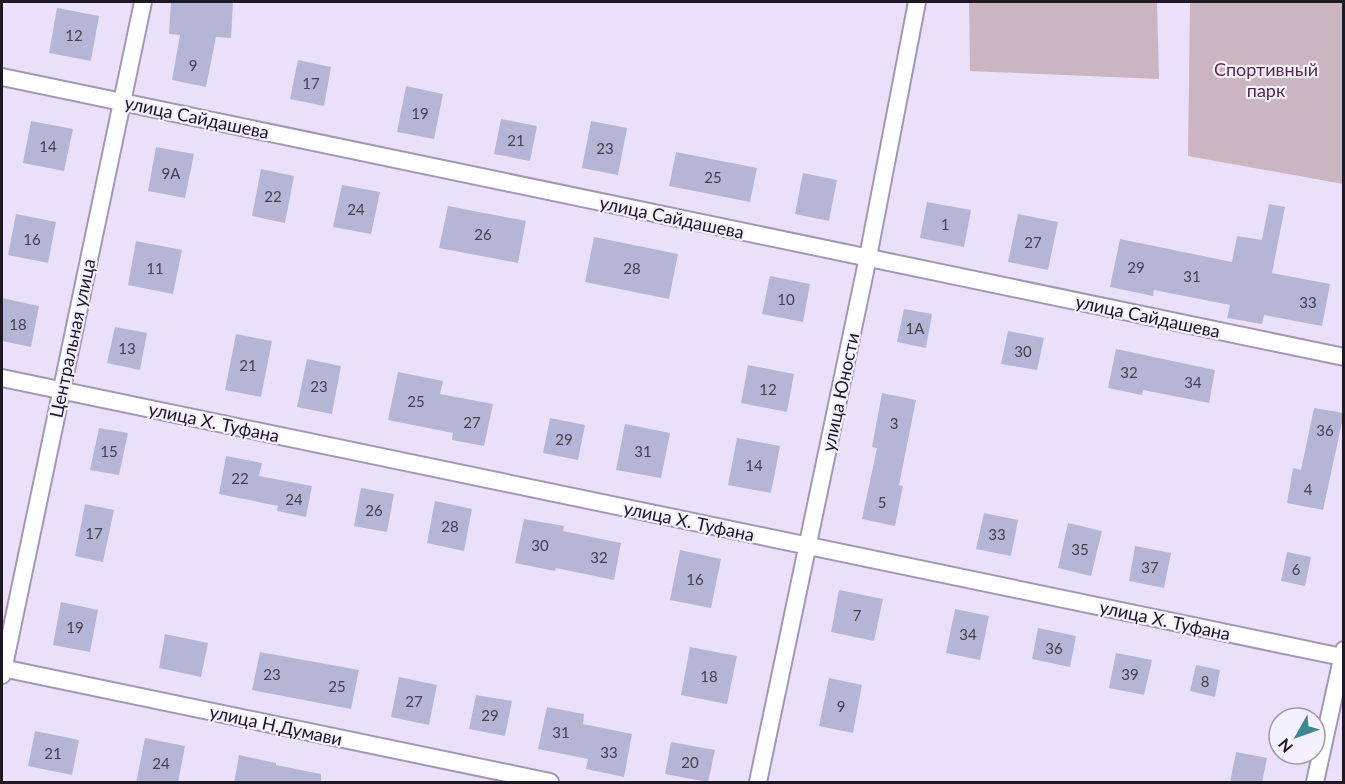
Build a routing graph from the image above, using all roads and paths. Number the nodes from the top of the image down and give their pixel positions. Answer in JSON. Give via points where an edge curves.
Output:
{"nodes":[{"id":1,"x":143,"y":2,"type":"edge"},
{"id":2,"x":917,"y":2,"type":"edge"},
{"id":3,"x":2,"y":77,"type":"edge"},
{"id":4,"x":122,"y":102,"type":"junction"},
{"id":5,"x":868,"y":258,"type":"junction"},
{"id":6,"x":1344,"y":357,"type":"edge"},
{"id":7,"x":2,"y":378,"type":"edge"},
{"id":8,"x":61,"y":390,"type":"junction"},
{"id":9,"x":807,"y":546,"type":"junction"},
{"id":10,"x":1343,"y":653,"type":"edge"},
{"id":11,"x":2,"y":671,"type":"edge"},
{"id":12,"x":550,"y":783,"type":"edge"},
{"id":13,"x":758,"y":783,"type":"edge"},
{"id":14,"x":1314,"y":783,"type":"edge"}],
"edges":[{"from":1,"to":4,"type":"street","name":"Центральная улица"},
{"from":2,"to":5,"type":"street","name":"улица Юности"},
{"from":3,"to":4,"type":"street","name":"улица Сайдашева"},
{"from":4,"to":5,"type":"street","name":"улица Сайдашева"},
{"from":4,"to":8,"type":"street","name":"Центральная улица"},
{"from":5,"to":6,"type":"street","name":"улица Сайдашева"},
{"from":5,"to":9,"type":"street","name":"улица Юности"},
{"from":7,"to":8,"type":"street","name":"улица Х. Туфана"},
{"from":8,"to":9,"type":"street","name":"улица Х. Туфана"},
{"from":8,"to":11,"type":"street","name":"Центральная улица"},
{"from":9,"to":10,"type":"street","name":"улица Х. Туфана"},
{"from":9,"to":13,"type":"street","name":"улица Юности"},
{"from":10,"to":14,"type":"street"},
{"from":11,"to":12,"type":"street","name":"улица Н.Думави"}]}
